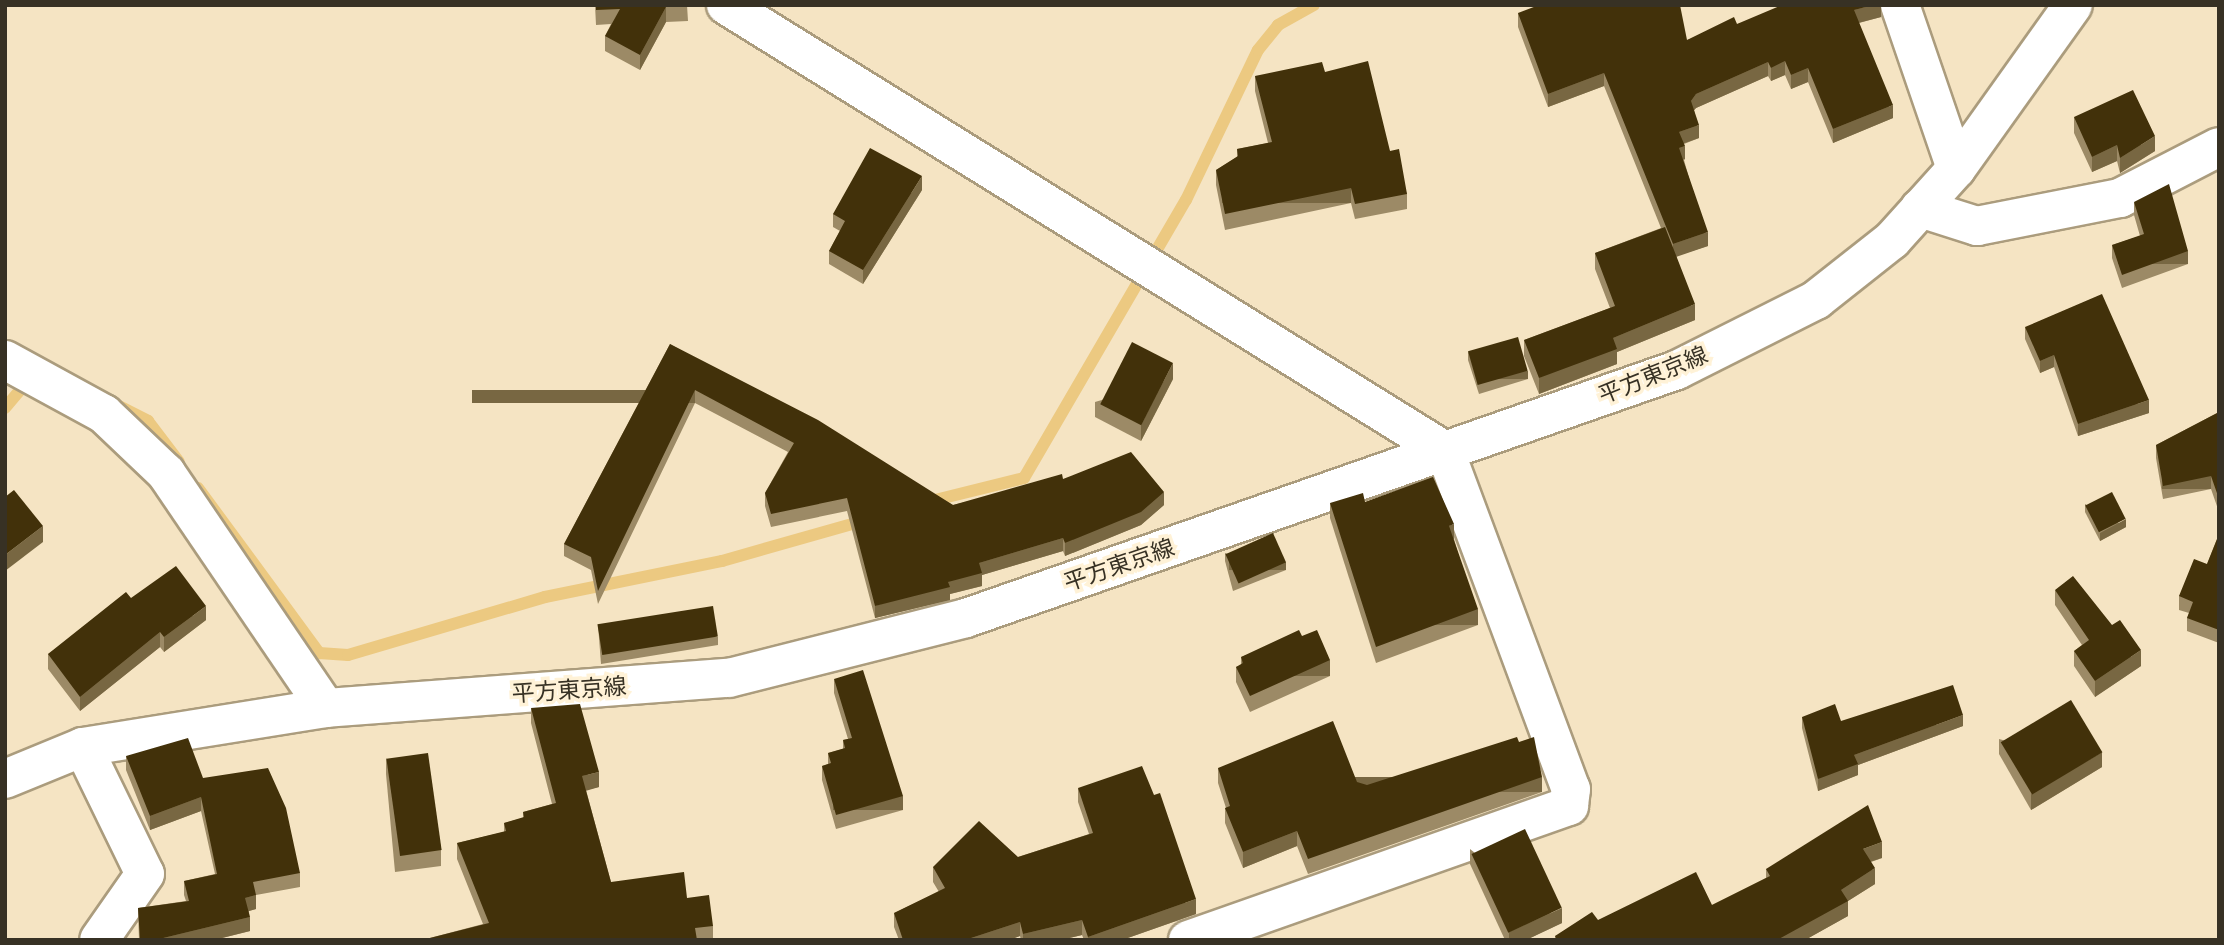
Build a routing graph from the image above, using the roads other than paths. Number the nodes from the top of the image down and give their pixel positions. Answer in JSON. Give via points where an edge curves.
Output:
{"nodes":[{"id":1,"x":726,"y":5,"type":"edge"},
{"id":2,"x":1900,"y":5,"type":"edge"},
{"id":3,"x":2073,"y":5,"type":"edge"},
{"id":4,"x":2219,"y":147,"type":"edge"},
{"id":5,"x":1956,"y":169,"type":"junction"},
{"id":6,"x":1920,"y":208,"type":"junction"},
{"id":7,"x":5,"y":360,"type":"edge"},
{"id":8,"x":1445,"y":451,"type":"junction"},
{"id":9,"x":327,"y":708,"type":"junction"},
{"id":10,"x":83,"y":747,"type":"junction"},
{"id":11,"x":5,"y":779,"type":"edge"},
{"id":12,"x":99,"y":940,"type":"edge"},
{"id":13,"x":1188,"y":940,"type":"edge"}],
"edges":[{"from":1,"to":8,"type":"street"},
{"from":2,"to":5,"type":"street"},
{"from":3,"to":5,"type":"street","name":"平方東京線"},
{"from":4,"to":6,"type":"street","via":[[2120,198],[1977,226]]},
{"from":5,"to":6,"type":"street","name":"平方東京線"},
{"from":6,"to":8,"type":"street","name":"平方東京線","via":[[1892,240],[1815,300],[1677,370]]},
{"from":7,"to":9,"type":"street","via":[[104,414],[166,473]]},
{"from":8,"to":9,"type":"street","name":"平方東京線","via":[[966,618],[729,678]]},
{"from":8,"to":13,"type":"street","via":[[1571,789],[1569,806]]},
{"from":9,"to":10,"type":"street","name":"平方東京線"},
{"from":10,"to":11,"type":"street","name":"平方東京線"},
{"from":10,"to":12,"type":"street","via":[[145,874]]}]}
